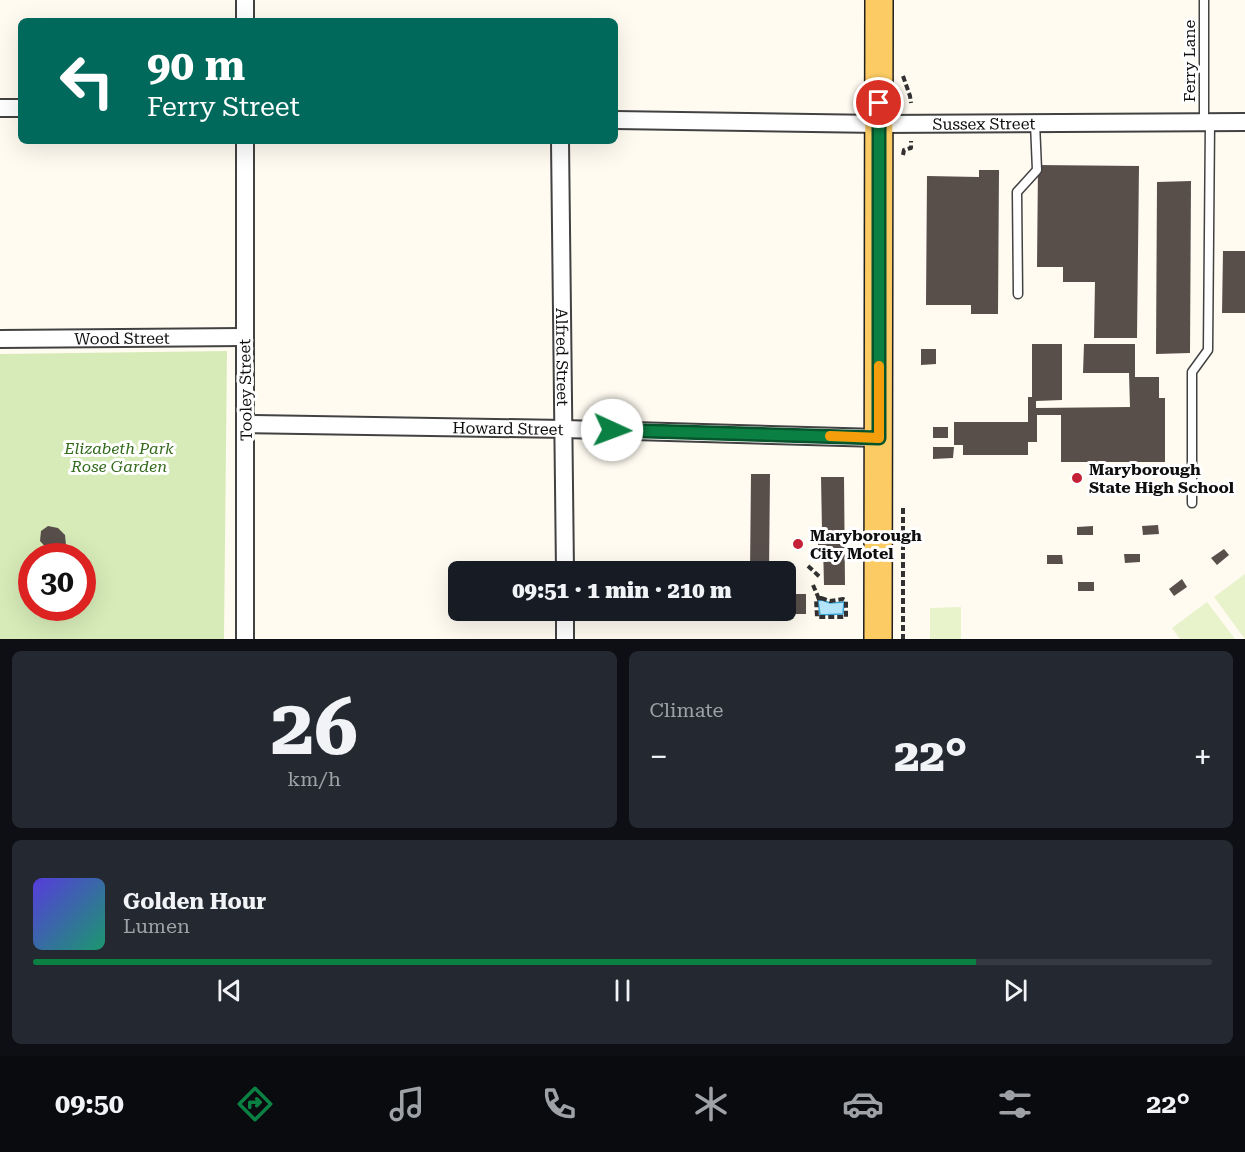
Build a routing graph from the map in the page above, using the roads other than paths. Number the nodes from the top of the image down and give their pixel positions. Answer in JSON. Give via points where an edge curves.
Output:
{"nodes":[{"id":1,"x":245,"y":0,"type":"edge"},
{"id":2,"x":879,"y":0,"type":"edge"},
{"id":3,"x":1204,"y":0,"type":"edge"},
{"id":4,"x":245,"y":18,"type":"edge"},
{"id":5,"x":0,"y":108,"type":"edge"},
{"id":6,"x":18,"y":108,"type":"edge"},
{"id":7,"x":618,"y":120,"type":"edge"},
{"id":8,"x":1035,"y":122,"type":"junction"},
{"id":9,"x":1207,"y":122,"type":"junction"},
{"id":10,"x":1245,"y":122,"type":"edge"},
{"id":11,"x":879,"y":124,"type":"junction"},
{"id":12,"x":245,"y":144,"type":"edge"},
{"id":13,"x":560,"y":144,"type":"edge"},
{"id":14,"x":1018,"y":294,"type":"dead end"},
{"id":15,"x":244,"y":337,"type":"junction"},
{"id":16,"x":0,"y":339,"type":"edge"},
{"id":17,"x":246,"y":424,"type":"junction"},
{"id":18,"x":564,"y":429,"type":"junction"},
{"id":19,"x":879,"y":438,"type":"junction"},
{"id":20,"x":1192,"y":503,"type":"dead end"},
{"id":21,"x":565,"y":561,"type":"edge"},
{"id":22,"x":565,"y":621,"type":"edge"},
{"id":23,"x":245,"y":639,"type":"edge"},
{"id":24,"x":565,"y":639,"type":"edge"},
{"id":25,"x":878,"y":639,"type":"edge"}],
"edges":[{"from":1,"to":4,"type":"street"},
{"from":2,"to":11,"type":"main road"},
{"from":3,"to":9,"type":"lane","name":"Ferry Lane"},
{"from":5,"to":6,"type":"street"},
{"from":7,"to":11,"type":"street","name":"Sussex Street"},
{"from":8,"to":9,"type":"street","name":"Sussex Street"},
{"from":8,"to":11,"type":"street","name":"Sussex Street"},
{"from":8,"to":14,"type":"lane","via":[[1037,170],[1017,192]]},
{"from":9,"to":10,"type":"street","name":"Sussex Street"},
{"from":9,"to":20,"type":"lane","name":"Ferry Lane","via":[[1208,350],[1192,372]]},
{"from":11,"to":19,"type":"main road"},
{"from":12,"to":15,"type":"street","name":"Tooley Street"},
{"from":13,"to":18,"type":"street","name":"Alfred Street"},
{"from":15,"to":16,"type":"street","name":"Wood Street"},
{"from":15,"to":17,"type":"street","name":"Tooley Street"},
{"from":17,"to":18,"type":"street","name":"Howard Street"},
{"from":17,"to":23,"type":"street","name":"Tooley Street"},
{"from":18,"to":19,"type":"street","name":"Howard Street"},
{"from":18,"to":21,"type":"street","name":"Alfred Street"},
{"from":19,"to":25,"type":"main road"},
{"from":22,"to":24,"type":"street"}]}
